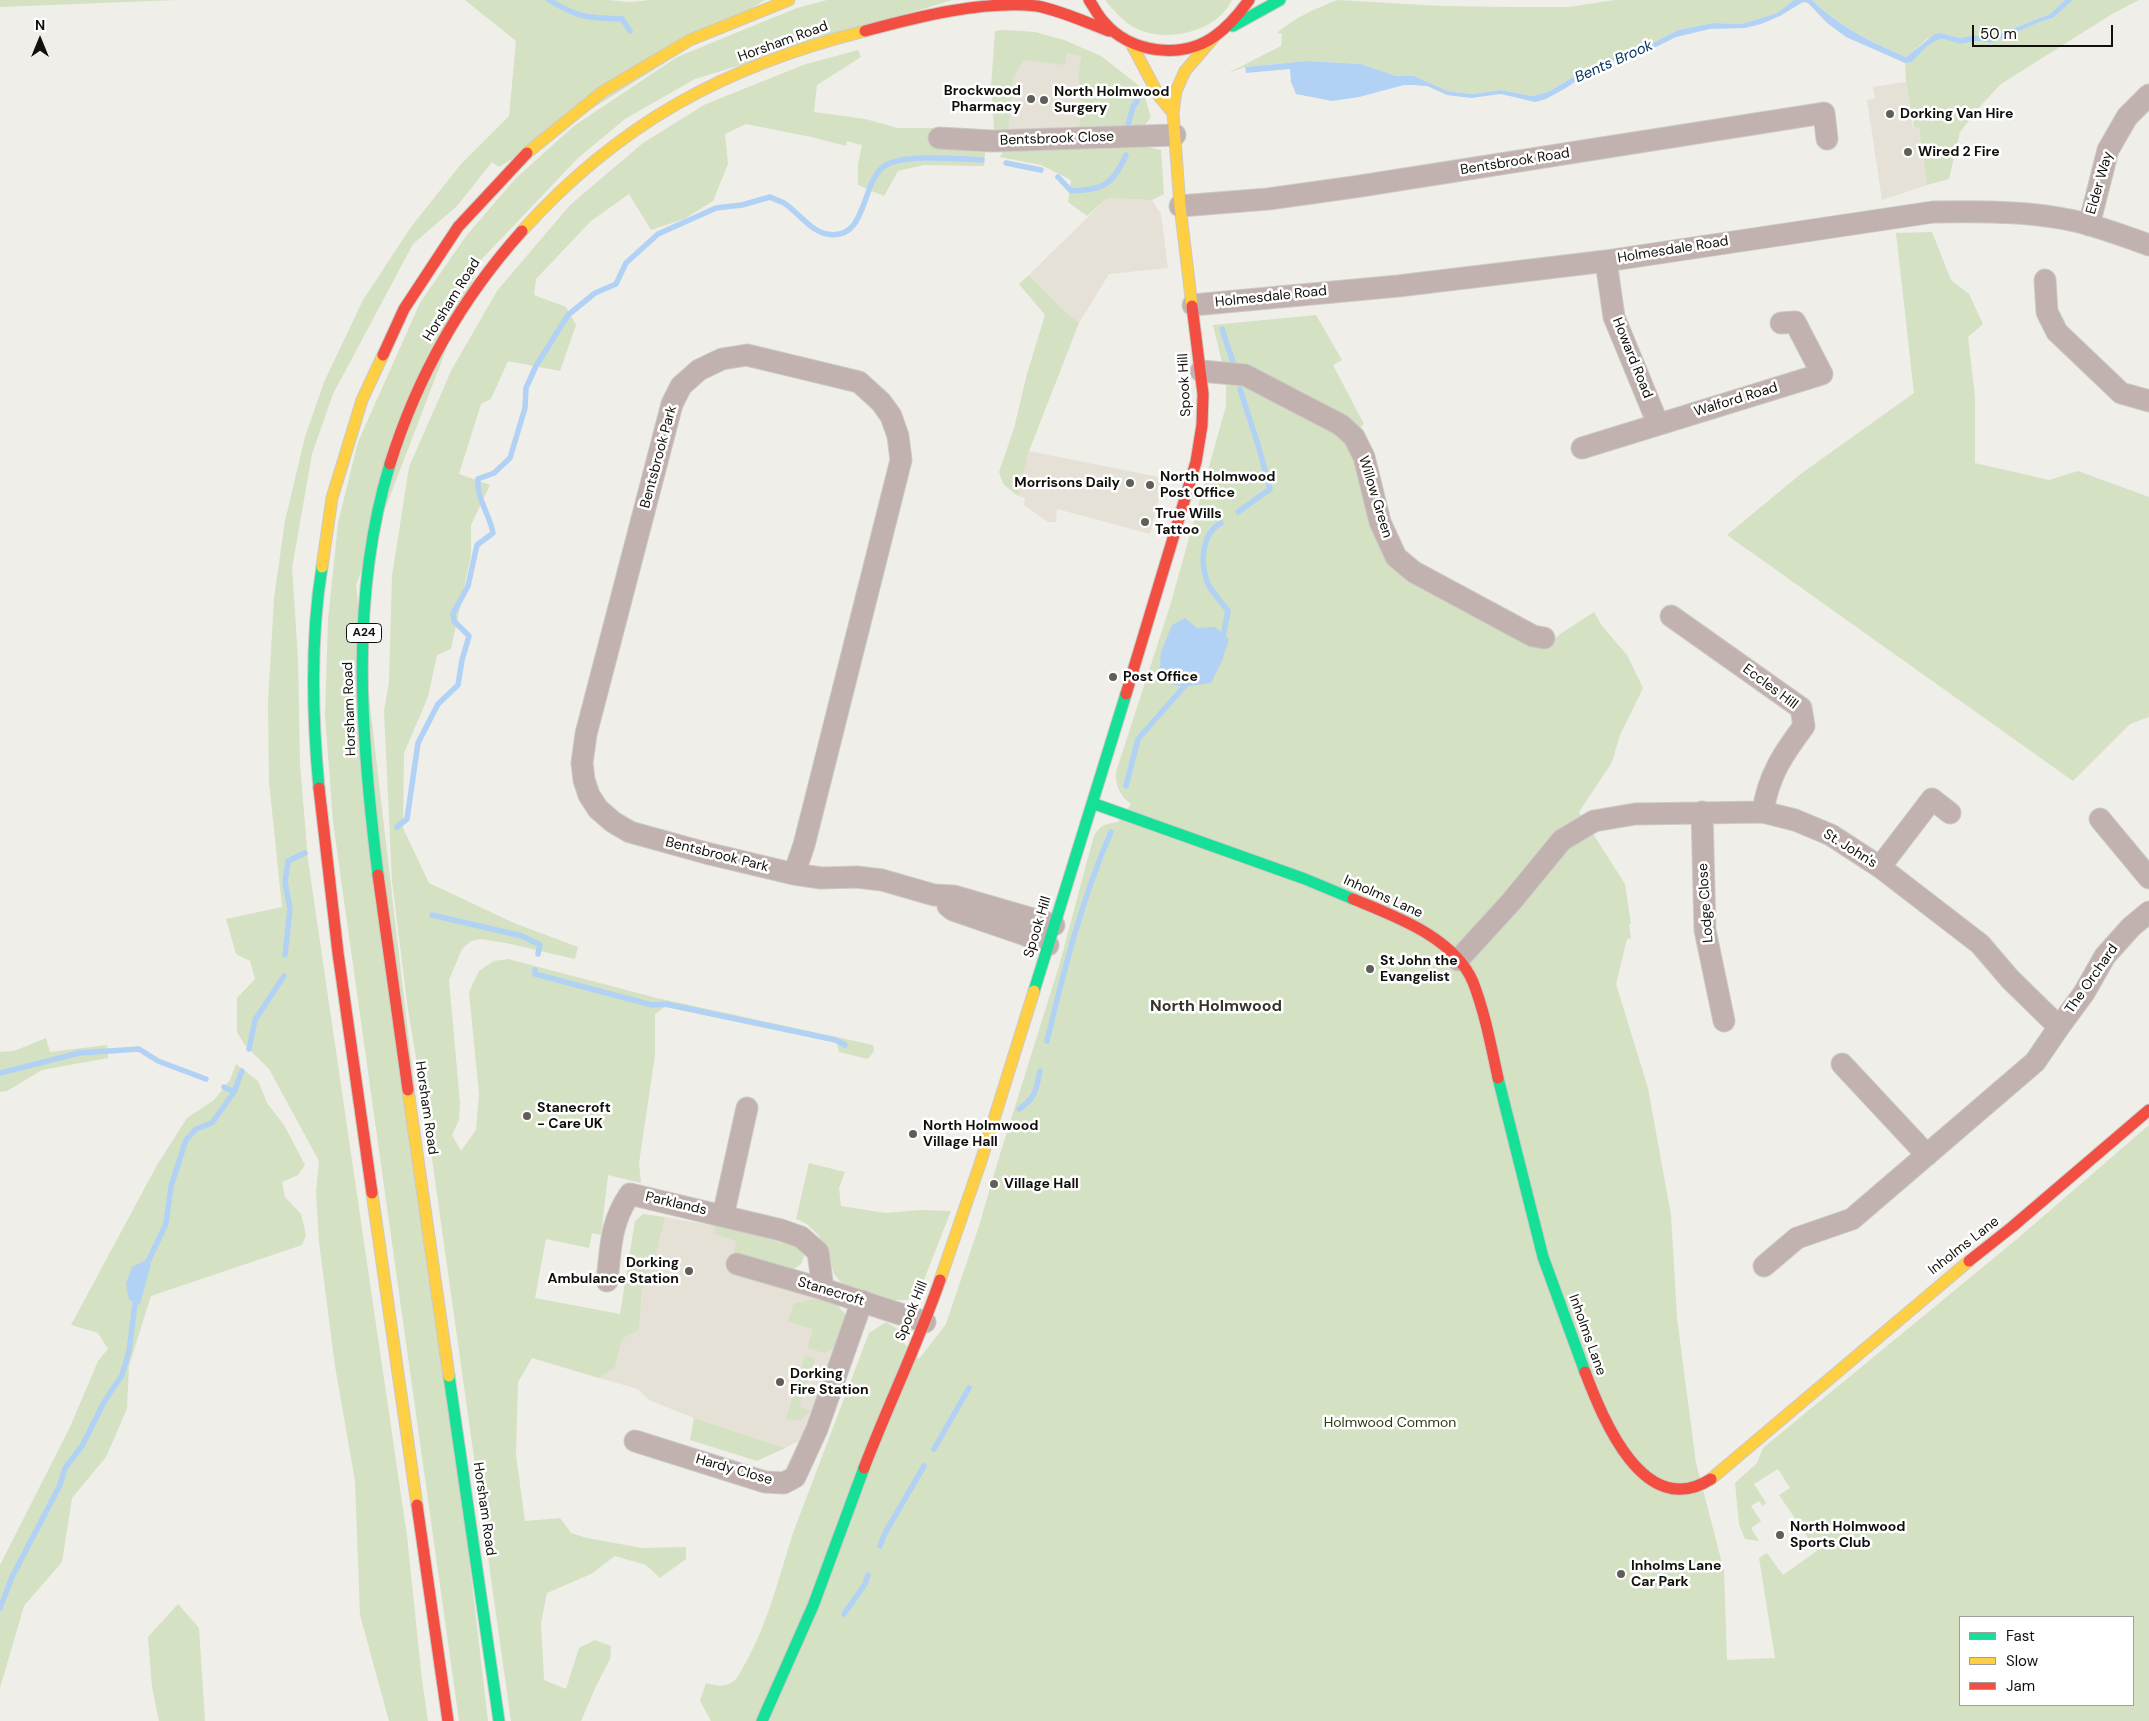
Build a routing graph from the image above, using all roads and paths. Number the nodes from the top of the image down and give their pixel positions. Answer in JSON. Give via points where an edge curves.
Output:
{"nodes":[{"id":1,"x":789,"y":0,"type":"edge"},
{"id":2,"x":1089,"y":0,"type":"edge"},
{"id":3,"x":1249,"y":0,"type":"edge"},
{"id":4,"x":1280,"y":0,"type":"edge"},
{"id":5,"x":1109,"y":31,"type":"junction"},
{"id":6,"x":1218,"y":34,"type":"junction"},
{"id":7,"x":1132,"y":45,"type":"junction"},
{"id":8,"x":2149,"y":96,"type":"edge"},
{"id":9,"x":1173,"y":113,"type":"junction"},
{"id":10,"x":1175,"y":135,"type":"junction"},
{"id":11,"x":939,"y":138,"type":"dead end"},
{"id":12,"x":1828,"y":138,"type":"dead end"},
{"id":13,"x":1180,"y":206,"type":"junction"},
{"id":14,"x":2089,"y":225,"type":"junction"},
{"id":15,"x":2149,"y":245,"type":"edge"},
{"id":16,"x":1606,"y":260,"type":"junction"},
{"id":17,"x":2045,"y":280,"type":"dead end"},
{"id":18,"x":1193,"y":304,"type":"junction"},
{"id":19,"x":1781,"y":323,"type":"dead end"},
{"id":20,"x":1202,"y":372,"type":"junction"},
{"id":21,"x":2149,"y":401,"type":"edge"},
{"id":22,"x":1658,"y":424,"type":"junction"},
{"id":23,"x":1582,"y":448,"type":"dead end"},
{"id":24,"x":1671,"y":616,"type":"dead end"},
{"id":25,"x":1544,"y":638,"type":"dead end"},
{"id":26,"x":1092,"y":803,"type":"junction"},
{"id":27,"x":1702,"y":812,"type":"junction"},
{"id":28,"x":1763,"y":812,"type":"junction"},
{"id":29,"x":1950,"y":813,"type":"dead end"},
{"id":30,"x":2100,"y":819,"type":"dead end"},
{"id":31,"x":1880,"y":867,"type":"junction"},
{"id":32,"x":794,"y":874,"type":"junction"},
{"id":33,"x":2149,"y":878,"type":"edge"},
{"id":34,"x":934,"y":895,"type":"junction"},
{"id":35,"x":2149,"y":912,"type":"edge"},
{"id":36,"x":1054,"y":925,"type":"junction"},
{"id":37,"x":1048,"y":945,"type":"junction"},
{"id":38,"x":1458,"y":960,"type":"junction"},
{"id":39,"x":1724,"y":1021,"type":"dead end"},
{"id":40,"x":2059,"y":1027,"type":"junction"},
{"id":41,"x":1842,"y":1064,"type":"dead end"},
{"id":42,"x":747,"y":1108,"type":"dead end"},
{"id":43,"x":2149,"y":1110,"type":"edge"},
{"id":44,"x":1927,"y":1155,"type":"junction"},
{"id":45,"x":723,"y":1216,"type":"junction"},
{"id":46,"x":737,"y":1264,"type":"dead end"},
{"id":47,"x":1764,"y":1266,"type":"dead end"},
{"id":48,"x":607,"y":1281,"type":"dead end"},
{"id":49,"x":824,"y":1289,"type":"junction"},
{"id":50,"x":862,"y":1302,"type":"junction"},
{"id":51,"x":924,"y":1322,"type":"junction"},
{"id":52,"x":635,"y":1441,"type":"dead end"},
{"id":53,"x":448,"y":1721,"type":"edge"},
{"id":54,"x":499,"y":1721,"type":"edge"},
{"id":55,"x":762,"y":1721,"type":"edge"}],
"edges":[{"from":1,"to":53,"type":"main road","via":[[713,29],[616,82],[535,144],[497,182],[431,265],[378,359],[352,425],[327,525],[316,604],[313,680],[323,837]]},
{"from":2,"to":5,"type":"main road"},
{"from":3,"to":6,"type":"main road","via":[[1242,12]]},
{"from":4,"to":6,"type":"main road"},
{"from":5,"to":7,"type":"main road"},
{"from":5,"to":54,"type":"main road","name":"Horsham Road","number":"A24","via":[[1038,6],[978,6],[876,27],[812,45],[756,65],[694,93],[648,121],[601,156],[564,186],[522,229],[488,269],[451,326],[422,377],[402,428],[378,510],[369,585],[362,687],[367,760],[387,942]]},
{"from":6,"to":7,"type":"main road","via":[[1193,48],[1172,51]]},
{"from":6,"to":9,"type":"main road","name":"Spook Hill","via":[[1185,71],[1176,91]]},
{"from":7,"to":9,"type":"main road","via":[[1159,96]]},
{"from":8,"to":14,"type":"street","name":"Elder Way","via":[[2126,118],[2108,150]]},
{"from":9,"to":10,"type":"main road","name":"Spook Hill"},
{"from":10,"to":11,"type":"street","name":"Bentsbrook Close","via":[[992,141]]},
{"from":10,"to":13,"type":"main road","name":"Spook Hill"},
{"from":12,"to":13,"type":"street","name":"Bentsbrook Road","via":[[1824,113],[1354,187],[1268,199]]},
{"from":13,"to":18,"type":"main road","name":"Spook Hill"},
{"from":14,"to":15,"type":"street","name":"Holmesdale Road"},
{"from":14,"to":16,"type":"street","name":"Holmesdale Road","via":[[1988,211],[1933,212]]},
{"from":16,"to":18,"type":"street","name":"Holmesdale Road","via":[[1398,286]]},
{"from":16,"to":22,"type":"street","name":"Howard Road","via":[[1614,317]]},
{"from":17,"to":21,"type":"street","via":[[2047,312],[2057,332],[2121,392]]},
{"from":18,"to":20,"type":"main road","name":"Spook Hill"},
{"from":19,"to":22,"type":"street","name":"Walford Road","via":[[1794,322],[1822,374]]},
{"from":20,"to":25,"type":"street","name":"Willow Green","via":[[1245,375],[1341,425],[1354,437],[1364,457],[1380,522],[1396,557],[1414,572],[1533,636]]},
{"from":20,"to":26,"type":"main road","name":"Spook Hill","via":[[1202,425],[1196,462]]},
{"from":22,"to":23,"type":"street","name":"Walford Road"},
{"from":24,"to":28,"type":"street","name":"Eccles Hill","via":[[1801,708],[1804,726],[1785,750],[1766,789]]},
{"from":26,"to":36,"type":"main road","name":"Spook Hill"},
{"from":26,"to":38,"type":"main road","name":"Inholms Lane","via":[[1305,879],[1404,920],[1440,942]]},
{"from":27,"to":28,"type":"street","name":"St. John's"},
{"from":27,"to":38,"type":"street","name":"St. John's","via":[[1635,814],[1594,821],[1562,840]]},
{"from":27,"to":39,"type":"street","name":"Lodge Close","via":[[1705,930]]},
{"from":28,"to":31,"type":"street","name":"St. John's","via":[[1795,820],[1831,835]]},
{"from":29,"to":31,"type":"street","via":[[1932,799]]},
{"from":30,"to":33,"type":"street"},
{"from":31,"to":40,"type":"street","name":"St. John's","via":[[1980,944]]},
{"from":32,"to":32,"type":"street","name":"Bentsbrook Park","via":[[901,460],[891,416],[882,402],[859,382],[747,355],[722,359],[700,370],[681,386],[672,404],[586,734],[582,763],[587,787],[598,809],[630,832]]},
{"from":32,"to":34,"type":"street","name":"Bentsbrook Park","via":[[882,880]]},
{"from":34,"to":36,"type":"street","name":"Bentsbrook Park","via":[[954,896]]},
{"from":34,"to":37,"type":"street","name":"Bentsbrook Park","via":[[953,910]]},
{"from":35,"to":40,"type":"street","name":"The Orchard","via":[[2105,956]]},
{"from":36,"to":37,"type":"main road","name":"Spook Hill"},
{"from":37,"to":51,"type":"main road","name":"Spook Hill","via":[[980,1164]]},
{"from":38,"to":43,"type":"main road","name":"Inholms Lane","via":[[1472,980],[1481,1006],[1543,1258],[1596,1401],[1618,1445],[1657,1485],[1681,1490],[1703,1484],[1717,1475],[1939,1284],[2012,1227]]},
{"from":40,"to":44,"type":"street","via":[[2035,1062]]},
{"from":41,"to":44,"type":"street"},
{"from":42,"to":45,"type":"street","name":"Parklands"},
{"from":44,"to":47,"type":"street","via":[[1852,1219],[1797,1238]]},
{"from":45,"to":48,"type":"street","name":"Parklands","via":[[630,1194],[613,1225]]},
{"from":45,"to":49,"type":"street","name":"Parklands","via":[[801,1237],[818,1252]]},
{"from":46,"to":49,"type":"street","name":"Stanecroft"},
{"from":49,"to":50,"type":"street","name":"Stanecroft"},
{"from":50,"to":51,"type":"street","name":"Stanecroft"},
{"from":50,"to":52,"type":"street","name":"Hardy Close","via":[[817,1429],[795,1477],[784,1483],[765,1482]]},
{"from":51,"to":55,"type":"main road","name":"Spook Hill","via":[[813,1606]]}]}
